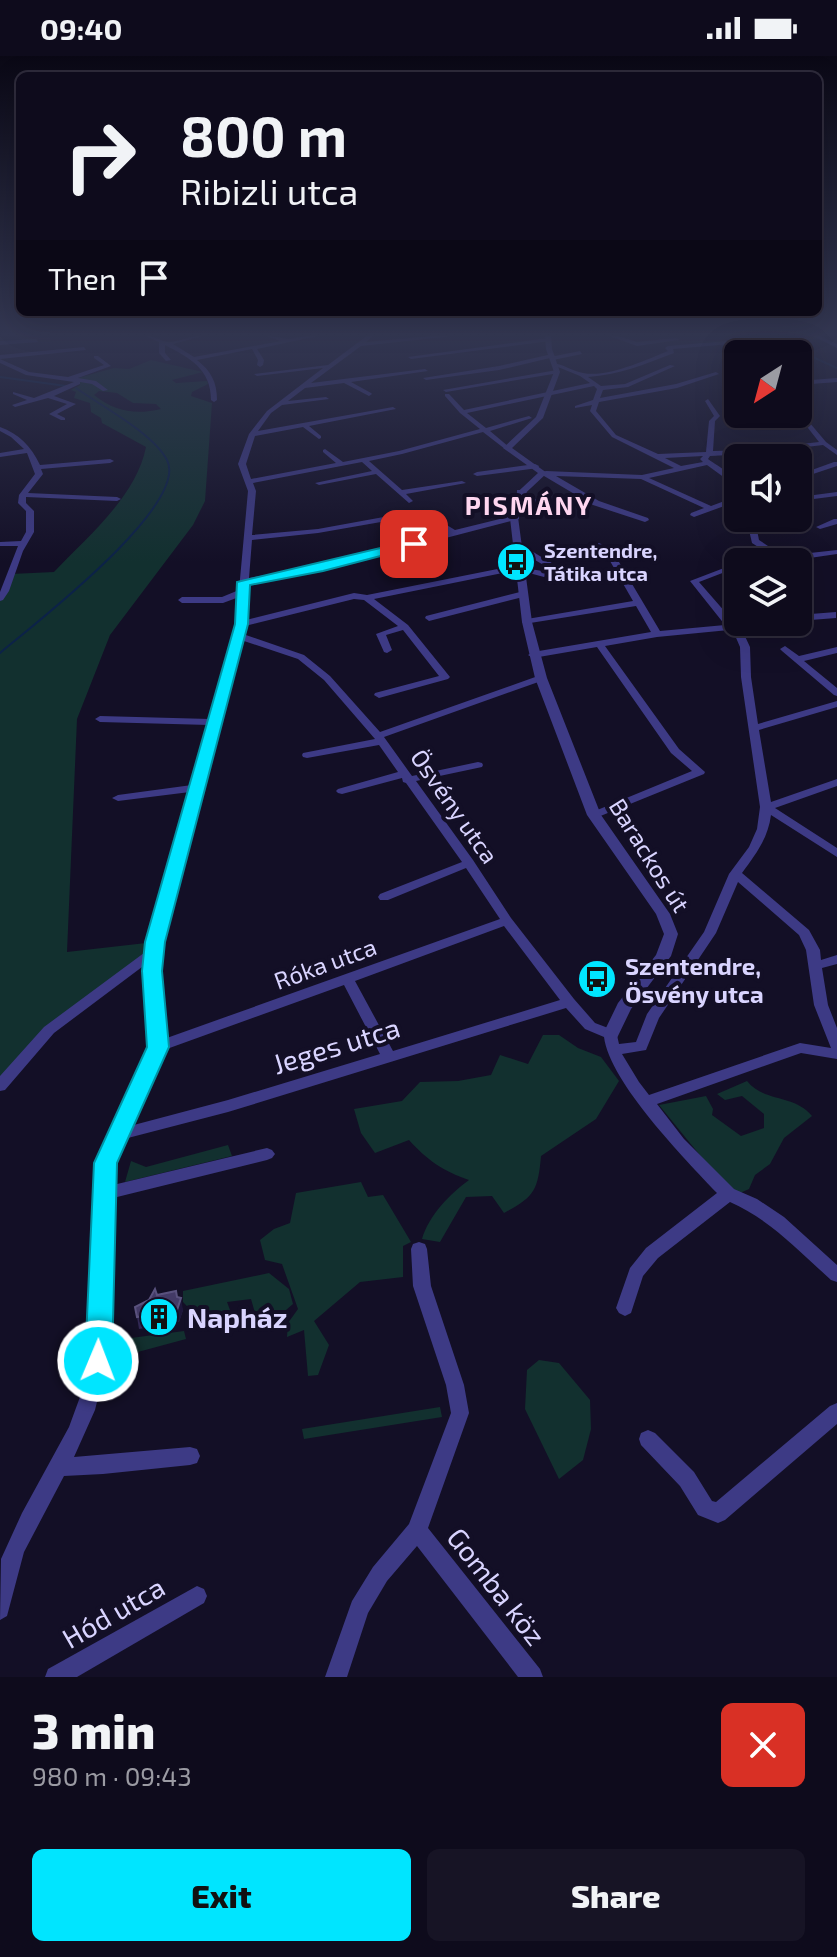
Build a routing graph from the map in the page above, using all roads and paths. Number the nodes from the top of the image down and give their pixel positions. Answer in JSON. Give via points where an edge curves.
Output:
{"nodes":[{"id":1,"x":59,"y":411,"type":"edge"},
{"id":2,"x":271,"y":411,"type":"edge"},
{"id":3,"x":383,"y":411,"type":"edge"},
{"id":4,"x":469,"y":411,"type":"edge"},
{"id":5,"x":541,"y":411,"type":"edge"},
{"id":6,"x":595,"y":411,"type":"edge"},
{"id":7,"x":714,"y":411,"type":"edge"},
{"id":8,"x":462,"y":412,"type":"joint"},
{"id":9,"x":529,"y":418,"type":"dead end"},
{"id":10,"x":63,"y":419,"type":"dead end"},
{"id":11,"x":303,"y":424,"type":"junction"},
{"id":12,"x":812,"y":428,"type":"edge"},
{"id":13,"x":0,"y":429,"type":"edge"},
{"id":14,"x":483,"y":429,"type":"junction"},
{"id":15,"x":252,"y":434,"type":"junction"},
{"id":16,"x":319,"y":437,"type":"dead end"},
{"id":17,"x":417,"y":439,"type":"dead end"},
{"id":18,"x":824,"y":443,"type":"junction"},
{"id":19,"x":812,"y":445,"type":"edge"},
{"id":20,"x":425,"y":446,"type":"junction"},
{"id":21,"x":507,"y":448,"type":"junction"},
{"id":22,"x":26,"y":451,"type":"junction"},
{"id":23,"x":325,"y":451,"type":"dead end"},
{"id":24,"x":837,"y":453,"type":"edge"},
{"id":25,"x":0,"y":455,"type":"edge"},
{"id":26,"x":659,"y":456,"type":"junction"},
{"id":27,"x":724,"y":457,"type":"edge"},
{"id":28,"x":706,"y":458,"type":"junction"},
{"id":29,"x":364,"y":460,"type":"junction"},
{"id":30,"x":110,"y":461,"type":"dead end"},
{"id":31,"x":342,"y":464,"type":"junction"},
{"id":32,"x":837,"y":464,"type":"edge"},
{"id":33,"x":535,"y":466,"type":"junction"},
{"id":34,"x":37,"y":467,"type":"junction"},
{"id":35,"x":678,"y":467,"type":"junction"},
{"id":36,"x":377,"y":472,"type":"junction"},
{"id":37,"x":812,"y":472,"type":"edge"},
{"id":38,"x":544,"y":473,"type":"junction"},
{"id":39,"x":724,"y":473,"type":"edge"},
{"id":40,"x":477,"y":474,"type":"dead end"},
{"id":41,"x":642,"y":477,"type":"junction"},
{"id":42,"x":249,"y":482,"type":"junction"},
{"id":43,"x":319,"y":483,"type":"dead end"},
{"id":44,"x":462,"y":483,"type":"dead end"},
{"id":45,"x":520,"y":492,"type":"junction"},
{"id":46,"x":400,"y":493,"type":"junction"},
{"id":47,"x":837,"y":494,"type":"edge"},
{"id":48,"x":23,"y":495,"type":"junction"},
{"id":49,"x":812,"y":497,"type":"edge"},
{"id":50,"x":117,"y":499,"type":"dead end"},
{"id":51,"x":409,"y":501,"type":"dead end"},
{"id":52,"x":512,"y":501,"type":"junction"},
{"id":53,"x":724,"y":505,"type":"edge"},
{"id":54,"x":712,"y":509,"type":"junction"},
{"id":55,"x":493,"y":510,"type":"dead end"},
{"id":56,"x":554,"y":515,"type":"dead end"},
{"id":57,"x":694,"y":515,"type":"dead end"},
{"id":58,"x":516,"y":517,"type":"junction"},
{"id":59,"x":645,"y":520,"type":"dead end"},
{"id":60,"x":837,"y":521,"type":"edge"},
{"id":61,"x":820,"y":527,"type":"dead end"},
{"id":62,"x":452,"y":531,"type":"junction"},
{"id":63,"x":753,"y":532,"type":"edge"},
{"id":64,"x":247,"y":538,"type":"junction"},
{"id":65,"x":22,"y":543,"type":"junction"},
{"id":66,"x":0,"y":544,"type":"edge"},
{"id":67,"x":519,"y":547,"type":"junction"},
{"id":68,"x":764,"y":548,"type":"edge"},
{"id":69,"x":837,"y":552,"type":"edge"},
{"id":70,"x":812,"y":556,"type":"edge"},
{"id":71,"x":544,"y":560,"type":"junction"},
{"id":72,"x":522,"y":569,"type":"junction"},
{"id":73,"x":724,"y":570,"type":"edge"},
{"id":74,"x":243,"y":587,"type":"junction"},
{"id":75,"x":524,"y":594,"type":"junction"},
{"id":76,"x":0,"y":598,"type":"edge"},
{"id":77,"x":367,"y":598,"type":"junction"},
{"id":78,"x":182,"y":600,"type":"dead end"},
{"id":79,"x":637,"y":603,"type":"junction"},
{"id":80,"x":836,"y":615,"type":"edge"},
{"id":81,"x":724,"y":616,"type":"edge"},
{"id":82,"x":812,"y":617,"type":"edge"},
{"id":83,"x":429,"y":618,"type":"dead end"},
{"id":84,"x":527,"y":622,"type":"junction"},
{"id":85,"x":405,"y":627,"type":"junction"},
{"id":86,"x":239,"y":630,"type":"junction"},
{"id":87,"x":724,"y":630,"type":"edge"},
{"id":88,"x":657,"y":634,"type":"junction"},
{"id":89,"x":738,"y":636,"type":"edge"},
{"id":90,"x":599,"y":643,"type":"junction"},
{"id":91,"x":785,"y":649,"type":"dead end"},
{"id":92,"x":387,"y":650,"type":"dead end"},
{"id":93,"x":837,"y":650,"type":"edge"},
{"id":94,"x":533,"y":655,"type":"junction"},
{"id":95,"x":799,"y":659,"type":"junction"},
{"id":96,"x":541,"y":678,"type":"junction"},
{"id":97,"x":837,"y":693,"type":"edge"},
{"id":98,"x":379,"y":695,"type":"dead end"},
{"id":99,"x":837,"y":704,"type":"edge"},
{"id":100,"x":100,"y":719,"type":"dead end"},
{"id":101,"x":212,"y":722,"type":"junction"},
{"id":102,"x":756,"y":728,"type":"junction"},
{"id":103,"x":380,"y":738,"type":"junction"},
{"id":104,"x":307,"y":755,"type":"dead end"},
{"id":105,"x":478,"y":765,"type":"dead end"},
{"id":106,"x":405,"y":777,"type":"junction"},
{"id":107,"x":837,"y":782,"type":"edge"},
{"id":108,"x":196,"y":788,"type":"junction"},
{"id":109,"x":342,"y":791,"type":"dead end"},
{"id":110,"x":118,"y":798,"type":"dead end"},
{"id":111,"x":766,"y":807,"type":"junction"},
{"id":112,"x":594,"y":815,"type":"junction"},
{"id":113,"x":837,"y":853,"type":"edge"},
{"id":114,"x":469,"y":863,"type":"junction"},
{"id":115,"x":735,"y":874,"type":"junction"},
{"id":116,"x":384,"y":897,"type":"dead end"},
{"id":117,"x":507,"y":921,"type":"junction"},
{"id":118,"x":154,"y":952,"type":"junction"},
{"id":119,"x":837,"y":959,"type":"edge"},
{"id":120,"x":815,"y":966,"type":"junction"},
{"id":121,"x":347,"y":978,"type":"junction"},
{"id":122,"x":569,"y":1002,"type":"junction"},
{"id":123,"x":611,"y":1034,"type":"junction"},
{"id":124,"x":837,"y":1046,"type":"edge"},
{"id":125,"x":158,"y":1047,"type":"junction"},
{"id":126,"x":613,"y":1050,"type":"junction"},
{"id":127,"x":837,"y":1054,"type":"edge"},
{"id":128,"x":388,"y":1055,"type":"junction"},
{"id":129,"x":0,"y":1086,"type":"edge"},
{"id":130,"x":646,"y":1102,"type":"junction"},
{"id":131,"x":119,"y":1135,"type":"junction"},
{"id":132,"x":267,"y":1154,"type":"dead end"},
{"id":133,"x":103,"y":1194,"type":"junction"},
{"id":134,"x":728,"y":1194,"type":"junction"},
{"id":135,"x":419,"y":1249,"type":"dead end"},
{"id":136,"x":837,"y":1275,"type":"edge"},
{"id":137,"x":625,"y":1308,"type":"dead end"},
{"id":138,"x":837,"y":1412,"type":"edge"},
{"id":139,"x":648,"y":1439,"type":"dead end"},
{"id":140,"x":190,"y":1456,"type":"dead end"},
{"id":141,"x":59,"y":1467,"type":"junction"},
{"id":142,"x":417,"y":1530,"type":"junction"},
{"id":143,"x":197,"y":1596,"type":"dead end"},
{"id":144,"x":0,"y":1609,"type":"edge"},
{"id":145,"x":337,"y":1670,"type":"edge"},
{"id":146,"x":56,"y":1677,"type":"edge"},
{"id":147,"x":532,"y":1677,"type":"edge"}],
"edges":[{"from":1,"to":10,"type":"street","via":[[52,414]]},
{"from":2,"to":15,"type":"street"},
{"from":3,"to":11,"type":"street"},
{"from":4,"to":8,"type":"street"},
{"from":5,"to":21,"type":"street"},
{"from":6,"to":26,"type":"street","via":[[614,436]]},
{"from":7,"to":28,"type":"street","via":[[717,416]]},
{"from":8,"to":14,"type":"street"},
{"from":9,"to":14,"type":"street"},
{"from":11,"to":15,"type":"street"},
{"from":11,"to":16,"type":"street"},
{"from":12,"to":18,"type":"street"},
{"from":13,"to":22,"type":"street","via":[[17,435]]},
{"from":14,"to":20,"type":"street"},
{"from":14,"to":21,"type":"street"},
{"from":15,"to":42,"type":"street","via":[[242,464]]},
{"from":17,"to":20,"type":"street"},
{"from":18,"to":19,"type":"street"},
{"from":18,"to":24,"type":"street"},
{"from":20,"to":29,"type":"street"},
{"from":21,"to":33,"type":"street"},
{"from":22,"to":25,"type":"street"},
{"from":22,"to":34,"type":"street"},
{"from":23,"to":31,"type":"street"},
{"from":26,"to":28,"type":"street"},
{"from":26,"to":35,"type":"street"},
{"from":27,"to":28,"type":"street"},
{"from":28,"to":35,"type":"street"},
{"from":28,"to":39,"type":"street"},
{"from":29,"to":31,"type":"street"},
{"from":29,"to":36,"type":"street"},
{"from":30,"to":34,"type":"street"},
{"from":31,"to":42,"type":"street"},
{"from":32,"to":37,"type":"street"},
{"from":33,"to":38,"type":"street"},
{"from":33,"to":40,"type":"street"},
{"from":34,"to":48,"type":"street","via":[[39,474]]},
{"from":35,"to":41,"type":"street"},
{"from":36,"to":43,"type":"street"},
{"from":36,"to":46,"type":"street"},
{"from":38,"to":41,"type":"street"},
{"from":38,"to":45,"type":"street"},
{"from":38,"to":59,"type":"street","via":[[596,503]]},
{"from":41,"to":54,"type":"street"},
{"from":42,"to":64,"type":"street"},
{"from":44,"to":46,"type":"street"},
{"from":45,"to":52,"type":"street"},
{"from":45,"to":56,"type":"street"},
{"from":46,"to":51,"type":"street"},
{"from":47,"to":49,"type":"street"},
{"from":48,"to":50,"type":"street"},
{"from":48,"to":65,"type":"street","via":[[30,532]]},
{"from":52,"to":55,"type":"street"},
{"from":52,"to":58,"type":"street","name":"Barackos út"},
{"from":53,"to":54,"type":"street"},
{"from":54,"to":57,"type":"street"},
{"from":58,"to":62,"type":"street"},
{"from":58,"to":67,"type":"street","name":"Barackos út"},
{"from":60,"to":61,"type":"street"},
{"from":62,"to":64,"type":"street","via":[[422,512]]},
{"from":62,"to":74,"type":"street"},
{"from":63,"to":68,"type":"street"},
{"from":64,"to":74,"type":"street"},
{"from":65,"to":66,"type":"street"},
{"from":65,"to":76,"type":"street"},
{"from":67,"to":71,"type":"street"},
{"from":67,"to":72,"type":"street","name":"Barackos út"},
{"from":69,"to":70,"type":"street"},
{"from":71,"to":72,"type":"street","via":[[553,567],[548,573]]},
{"from":71,"to":79,"type":"street","via":[[599,545],[613,559]]},
{"from":72,"to":75,"type":"street","name":"Barackos út"},
{"from":72,"to":77,"type":"street"},
{"from":73,"to":81,"type":"street","via":[[694,581]]},
{"from":74,"to":78,"type":"street","via":[[223,600]]},
{"from":74,"to":86,"type":"street"},
{"from":75,"to":83,"type":"street"},
{"from":75,"to":84,"type":"street","name":"Barackos út"},
{"from":77,"to":85,"type":"street"},
{"from":77,"to":86,"type":"street","via":[[354,596]]},
{"from":79,"to":84,"type":"street"},
{"from":79,"to":88,"type":"street"},
{"from":80,"to":82,"type":"street"},
{"from":84,"to":94,"type":"street","name":"Barackos út"},
{"from":85,"to":92,"type":"street","via":[[381,634]]},
{"from":85,"to":98,"type":"street","via":[[445,677]]},
{"from":86,"to":101,"type":"street"},
{"from":86,"to":103,"type":"street","name":"Ösvény utca","via":[[301,657]]},
{"from":87,"to":88,"type":"street"},
{"from":88,"to":90,"type":"street"},
{"from":89,"to":102,"type":"street","via":[[745,647]]},
{"from":90,"to":94,"type":"street"},
{"from":90,"to":112,"type":"street","via":[[675,751],[700,772]]},
{"from":91,"to":95,"type":"street"},
{"from":93,"to":95,"type":"street"},
{"from":94,"to":96,"type":"street","name":"Barackos út"},
{"from":95,"to":97,"type":"street"},
{"from":96,"to":103,"type":"street"},
{"from":96,"to":112,"type":"street","name":"Barackos út"},
{"from":99,"to":102,"type":"street"},
{"from":100,"to":101,"type":"street"},
{"from":101,"to":108,"type":"street"},
{"from":102,"to":111,"type":"street"},
{"from":103,"to":104,"type":"street"},
{"from":103,"to":106,"type":"street","name":"Ösvény utca"},
{"from":105,"to":106,"type":"street"},
{"from":106,"to":109,"type":"street"},
{"from":106,"to":114,"type":"street","name":"Ösvény utca"},
{"from":107,"to":111,"type":"street"},
{"from":108,"to":110,"type":"street"},
{"from":108,"to":118,"type":"street"},
{"from":111,"to":113,"type":"street"},
{"from":111,"to":115,"type":"street","via":[[755,847]]},
{"from":112,"to":123,"type":"street","name":"Barackos út","via":[[663,914],[671,934],[663,956],[624,1007]]},
{"from":114,"to":116,"type":"street"},
{"from":114,"to":117,"type":"street","name":"Ösvény utca"},
{"from":115,"to":120,"type":"street","via":[[804,933]]},
{"from":115,"to":126,"type":"street","via":[[710,933],[652,1017],[641,1046]]},
{"from":117,"to":121,"type":"street","name":"Róka utca"},
{"from":117,"to":122,"type":"street","name":"Ösvény utca"},
{"from":118,"to":125,"type":"street"},
{"from":118,"to":129,"type":"street","via":[[49,1030]]},
{"from":119,"to":120,"type":"street"},
{"from":120,"to":124,"type":"street","via":[[821,1005]]},
{"from":121,"to":125,"type":"street","name":"Róka utca"},
{"from":121,"to":128,"type":"street"},
{"from":122,"to":123,"type":"street","name":"Ösvény utca","via":[[590,1026]]},
{"from":122,"to":128,"type":"street","name":"Jeges utca"},
{"from":123,"to":126,"type":"street"},
{"from":125,"to":131,"type":"street"},
{"from":126,"to":130,"type":"street"},
{"from":127,"to":130,"type":"street","via":[[800,1048]]},
{"from":128,"to":131,"type":"street","name":"Jeges utca"},
{"from":130,"to":134,"type":"street"},
{"from":131,"to":133,"type":"street","via":[[106,1163]]},
{"from":132,"to":133,"type":"street"},
{"from":133,"to":141,"type":"street","via":[[94,1390]]},
{"from":134,"to":136,"type":"street","via":[[778,1222]]},
{"from":134,"to":137,"type":"street","via":[[652,1253],[636,1273]]},
{"from":135,"to":142,"type":"street","via":[[422,1286],[460,1413]]},
{"from":138,"to":139,"type":"street","via":[[718,1513],[705,1508],[687,1479]]},
{"from":140,"to":141,"type":"street"},
{"from":141,"to":144,"type":"street","via":[[17,1544]]},
{"from":142,"to":145,"type":"street","via":[[359,1608]]},
{"from":142,"to":147,"type":"street","name":"Gomba köz"},
{"from":143,"to":146,"type":"street","name":"Hód utca"}]}
